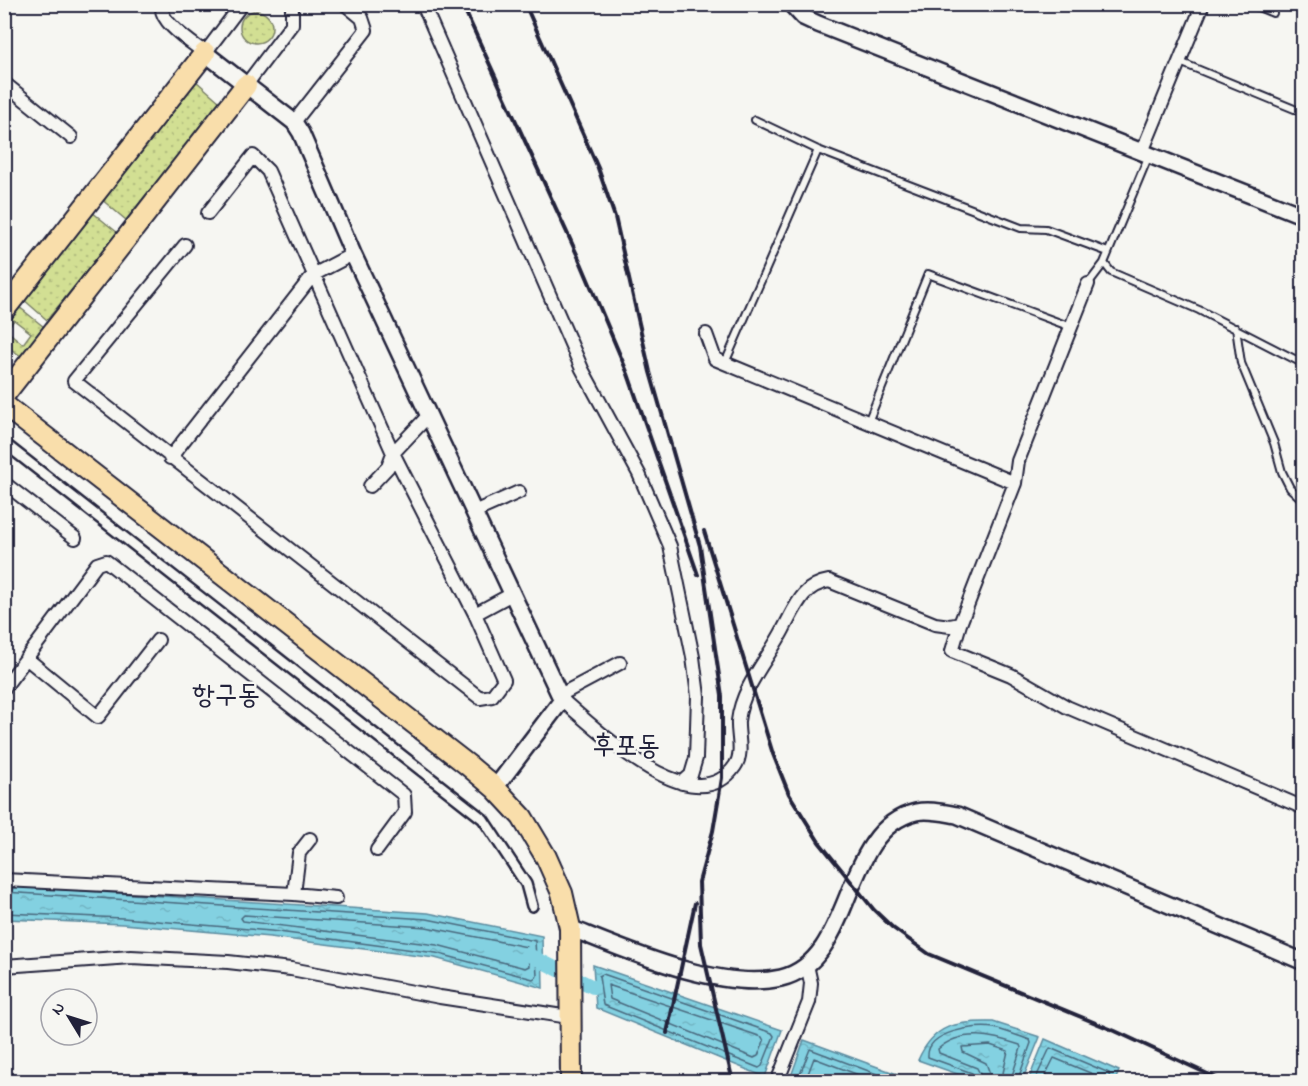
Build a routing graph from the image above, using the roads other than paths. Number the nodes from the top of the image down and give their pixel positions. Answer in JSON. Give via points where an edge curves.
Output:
{"nodes":[{"id":1,"x":163,"y":4,"type":"edge"},
{"id":2,"x":242,"y":4,"type":"edge"},
{"id":3,"x":292,"y":4,"type":"edge"},
{"id":4,"x":345,"y":4,"type":"edge"},
{"id":5,"x":790,"y":4,"type":"edge"},
{"id":6,"x":1203,"y":4,"type":"edge"},
{"id":7,"x":1251,"y":4,"type":"edge"},
{"id":8,"x":425,"y":9,"type":"dead end"},
{"id":9,"x":1273,"y":13,"type":"dead end"},
{"id":10,"x":205,"y":53,"type":"junction"},
{"id":11,"x":1180,"y":62,"type":"junction"},
{"id":12,"x":4,"y":83,"type":"edge"},
{"id":13,"x":246,"y":85,"type":"junction"},
{"id":14,"x":1304,"y":113,"type":"edge"},
{"id":15,"x":755,"y":120,"type":"dead end"},
{"id":16,"x":294,"y":122,"type":"junction"},
{"id":17,"x":71,"y":136,"type":"dead end"},
{"id":18,"x":818,"y":150,"type":"junction"},
{"id":19,"x":1145,"y":153,"type":"junction"},
{"id":20,"x":208,"y":213,"type":"dead end"},
{"id":21,"x":1304,"y":216,"type":"edge"},
{"id":22,"x":185,"y":245,"type":"dead end"},
{"id":23,"x":1108,"y":252,"type":"junction"},
{"id":24,"x":353,"y":254,"type":"junction"},
{"id":25,"x":1104,"y":263,"type":"junction"},
{"id":26,"x":314,"y":275,"type":"junction"},
{"id":27,"x":1088,"y":284,"type":"joint"},
{"id":28,"x":4,"y":310,"type":"edge"},
{"id":29,"x":1071,"y":327,"type":"junction"},
{"id":30,"x":1236,"y":328,"type":"junction"},
{"id":31,"x":706,"y":334,"type":"dead end"},
{"id":32,"x":724,"y":363,"type":"junction"},
{"id":33,"x":1304,"y":364,"type":"edge"},
{"id":34,"x":4,"y":395,"type":"edge"},
{"id":35,"x":4,"y":405,"type":"edge"},
{"id":36,"x":429,"y":415,"type":"junction"},
{"id":37,"x":868,"y":422,"type":"junction"},
{"id":38,"x":4,"y":443,"type":"edge"},
{"id":39,"x":393,"y":453,"type":"junction"},
{"id":40,"x":170,"y":458,"type":"junction"},
{"id":41,"x":4,"y":483,"type":"edge"},
{"id":42,"x":1015,"y":483,"type":"junction"},
{"id":43,"x":370,"y":486,"type":"dead end"},
{"id":44,"x":519,"y":492,"type":"dead end"},
{"id":45,"x":1304,"y":501,"type":"edge"},
{"id":46,"x":474,"y":512,"type":"junction"},
{"id":47,"x":75,"y":538,"type":"dead end"},
{"id":48,"x":512,"y":594,"type":"junction"},
{"id":49,"x":475,"y":614,"type":"junction"},
{"id":50,"x":960,"y":624,"type":"junction"},
{"id":51,"x":158,"y":640,"type":"dead end"},
{"id":52,"x":26,"y":657,"type":"junction"},
{"id":53,"x":620,"y":663,"type":"dead end"},
{"id":54,"x":4,"y":688,"type":"edge"},
{"id":55,"x":561,"y":698,"type":"junction"},
{"id":56,"x":682,"y":783,"type":"junction"},
{"id":57,"x":495,"y":788,"type":"junction"},
{"id":58,"x":1304,"y":808,"type":"edge"},
{"id":59,"x":310,"y":839,"type":"dead end"},
{"id":60,"x":377,"y":850,"type":"dead end"},
{"id":61,"x":4,"y":880,"type":"edge"},
{"id":62,"x":294,"y":894,"type":"junction"},
{"id":63,"x":336,"y":898,"type":"dead end"},
{"id":64,"x":532,"y":906,"type":"dead end"},
{"id":65,"x":570,"y":937,"type":"junction"},
{"id":66,"x":1304,"y":962,"type":"edge"},
{"id":67,"x":807,"y":965,"type":"junction"},
{"id":68,"x":4,"y":966,"type":"edge"},
{"id":69,"x":569,"y":1017,"type":"junction"},
{"id":70,"x":778,"y":1081,"type":"edge"},
{"id":71,"x":571,"y":1082,"type":"edge"}],
"edges":[{"from":1,"to":10,"type":"street","via":[[162,15],[167,22]]},
{"from":2,"to":10,"type":"street"},
{"from":3,"to":13,"type":"street","via":[[292,24]]},
{"from":4,"to":16,"type":"street","via":[[362,18],[366,30]]},
{"from":5,"to":19,"type":"street","via":[[803,17],[818,24]]},
{"from":6,"to":11,"type":"street"},
{"from":7,"to":9,"type":"lane"},
{"from":8,"to":56,"type":"street","via":[[582,369],[639,474],[669,546],[698,696],[696,758],[691,775]]},
{"from":10,"to":13,"type":"street"},
{"from":10,"to":28,"type":"main road"},
{"from":11,"to":14,"type":"lane"},
{"from":11,"to":19,"type":"street"},
{"from":12,"to":17,"type":"street"},
{"from":13,"to":16,"type":"street"},
{"from":13,"to":34,"type":"main road"},
{"from":15,"to":18,"type":"lane"},
{"from":16,"to":24,"type":"street"},
{"from":18,"to":23,"type":"lane","via":[[1021,228],[1046,229]]},
{"from":18,"to":32,"type":"lane"},
{"from":19,"to":21,"type":"street"},
{"from":19,"to":23,"type":"lane"},
{"from":20,"to":26,"type":"street","via":[[253,156],[268,171]]},
{"from":22,"to":40,"type":"street","via":[[74,381]]},
{"from":23,"to":25,"type":"lane"},
{"from":24,"to":26,"type":"street"},
{"from":24,"to":36,"type":"street"},
{"from":25,"to":27,"type":"lane"},
{"from":25,"to":30,"type":"lane","via":[[1111,272]]},
{"from":26,"to":39,"type":"street"},
{"from":26,"to":40,"type":"street"},
{"from":27,"to":29,"type":"street"},
{"from":29,"to":37,"type":"lane","via":[[928,274]]},
{"from":29,"to":42,"type":"street","via":[[1018,461]]},
{"from":30,"to":33,"type":"lane"},
{"from":30,"to":45,"type":"lane","via":[[1241,363],[1282,472],[1290,488]]},
{"from":31,"to":32,"type":"street","via":[[715,358]]},
{"from":32,"to":37,"type":"street"},
{"from":35,"to":57,"type":"main road"},
{"from":36,"to":39,"type":"street"},
{"from":36,"to":46,"type":"street"},
{"from":37,"to":42,"type":"street"},
{"from":38,"to":64,"type":"street","via":[[483,819],[526,884]]},
{"from":39,"to":43,"type":"street","via":[[388,467]]},
{"from":39,"to":49,"type":"street"},
{"from":40,"to":49,"type":"street","via":[[480,698],[492,696],[504,681]]},
{"from":41,"to":47,"type":"street"},
{"from":42,"to":50,"type":"street"},
{"from":44,"to":46,"type":"street"},
{"from":46,"to":48,"type":"street"},
{"from":48,"to":49,"type":"street"},
{"from":48,"to":55,"type":"street"},
{"from":50,"to":56,"type":"street","via":[[935,624],[829,581],[816,583],[797,603],[751,682],[740,714],[736,765],[722,778],[702,784]]},
{"from":50,"to":58,"type":"street","via":[[952,651],[1011,675],[1066,707]]},
{"from":51,"to":52,"type":"street","via":[[98,717]]},
{"from":52,"to":54,"type":"street"},
{"from":52,"to":60,"type":"street","via":[[97,564],[106,561],[404,795],[405,812]]},
{"from":53,"to":55,"type":"street"},
{"from":55,"to":56,"type":"street","via":[[648,769]]},
{"from":55,"to":57,"type":"street"},
{"from":57,"to":65,"type":"main road","via":[[522,817],[546,857],[562,893]]},
{"from":59,"to":62,"type":"street","via":[[299,853]]},
{"from":61,"to":62,"type":"street"},
{"from":62,"to":63,"type":"street"},
{"from":65,"to":67,"type":"street","via":[[710,975],[779,978]]},
{"from":65,"to":69,"type":"main road"},
{"from":66,"to":67,"type":"street","via":[[957,815],[919,811],[882,830],[829,935]]},
{"from":67,"to":70,"type":"street","via":[[811,983],[809,1002]]},
{"from":68,"to":69,"type":"street","via":[[131,957],[228,962],[291,969]]},
{"from":69,"to":71,"type":"main road"}]}
